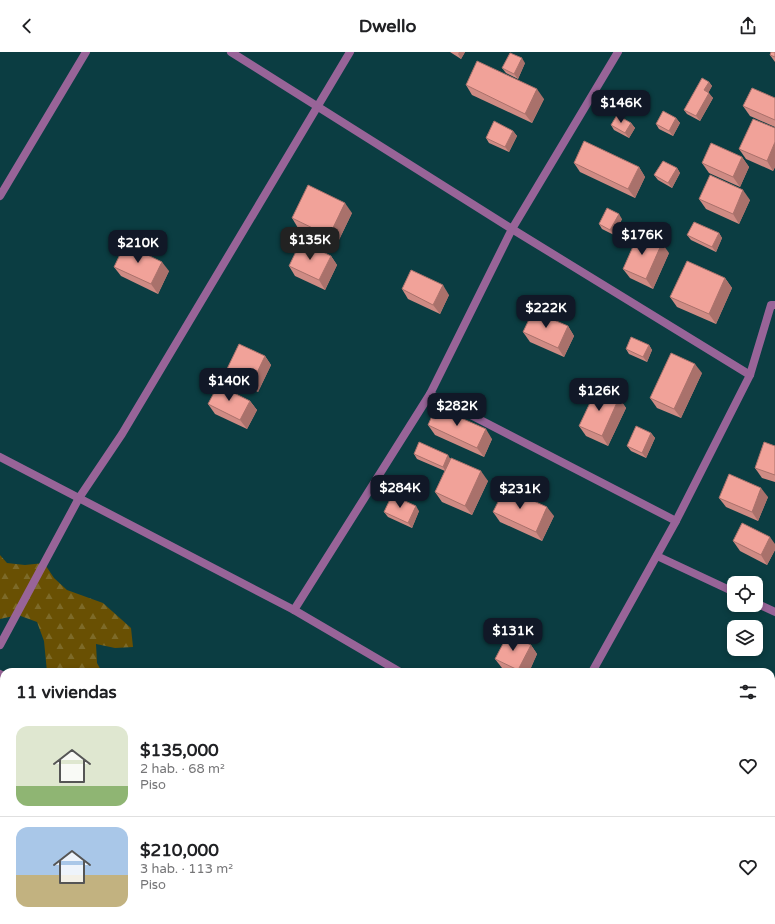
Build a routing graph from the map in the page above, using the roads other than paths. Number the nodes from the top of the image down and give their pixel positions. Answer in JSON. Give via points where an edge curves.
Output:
{"nodes":[{"id":1,"x":86,"y":52,"type":"edge"},
{"id":2,"x":231,"y":52,"type":"edge"},
{"id":3,"x":350,"y":52,"type":"edge"},
{"id":4,"x":618,"y":52,"type":"edge"},
{"id":5,"x":318,"y":106,"type":"junction"},
{"id":6,"x":0,"y":196,"type":"edge"},
{"id":7,"x":512,"y":229,"type":"junction"},
{"id":8,"x":775,"y":297,"type":"edge"},
{"id":9,"x":773,"y":305,"type":"edge"},
{"id":10,"x":750,"y":375,"type":"junction"},
{"id":11,"x":430,"y":394,"type":"junction"},
{"id":12,"x":0,"y":457,"type":"edge"},
{"id":13,"x":79,"y":498,"type":"junction"},
{"id":14,"x":676,"y":520,"type":"junction"},
{"id":15,"x":657,"y":556,"type":"junction"},
{"id":16,"x":727,"y":589,"type":"edge"},
{"id":17,"x":763,"y":606,"type":"edge"},
{"id":18,"x":294,"y":610,"type":"junction"},
{"id":19,"x":775,"y":612,"type":"edge"},
{"id":20,"x":0,"y":645,"type":"edge"},
{"id":21,"x":393,"y":668,"type":"edge"},
{"id":22,"x":594,"y":668,"type":"edge"}],
"edges":[{"from":1,"to":6,"type":"street"},
{"from":2,"to":5,"type":"street"},
{"from":3,"to":5,"type":"street"},
{"from":4,"to":7,"type":"street"},
{"from":5,"to":7,"type":"street"},
{"from":5,"to":13,"type":"street","via":[[122,434]]},
{"from":7,"to":10,"type":"street"},
{"from":7,"to":11,"type":"street"},
{"from":8,"to":9,"type":"street"},
{"from":9,"to":10,"type":"street"},
{"from":10,"to":14,"type":"street"},
{"from":11,"to":14,"type":"street"},
{"from":11,"to":18,"type":"street"},
{"from":12,"to":13,"type":"street"},
{"from":13,"to":18,"type":"street"},
{"from":13,"to":20,"type":"street"},
{"from":14,"to":15,"type":"street"},
{"from":15,"to":16,"type":"street"},
{"from":15,"to":22,"type":"street"},
{"from":17,"to":19,"type":"street"},
{"from":18,"to":21,"type":"street"}]}
